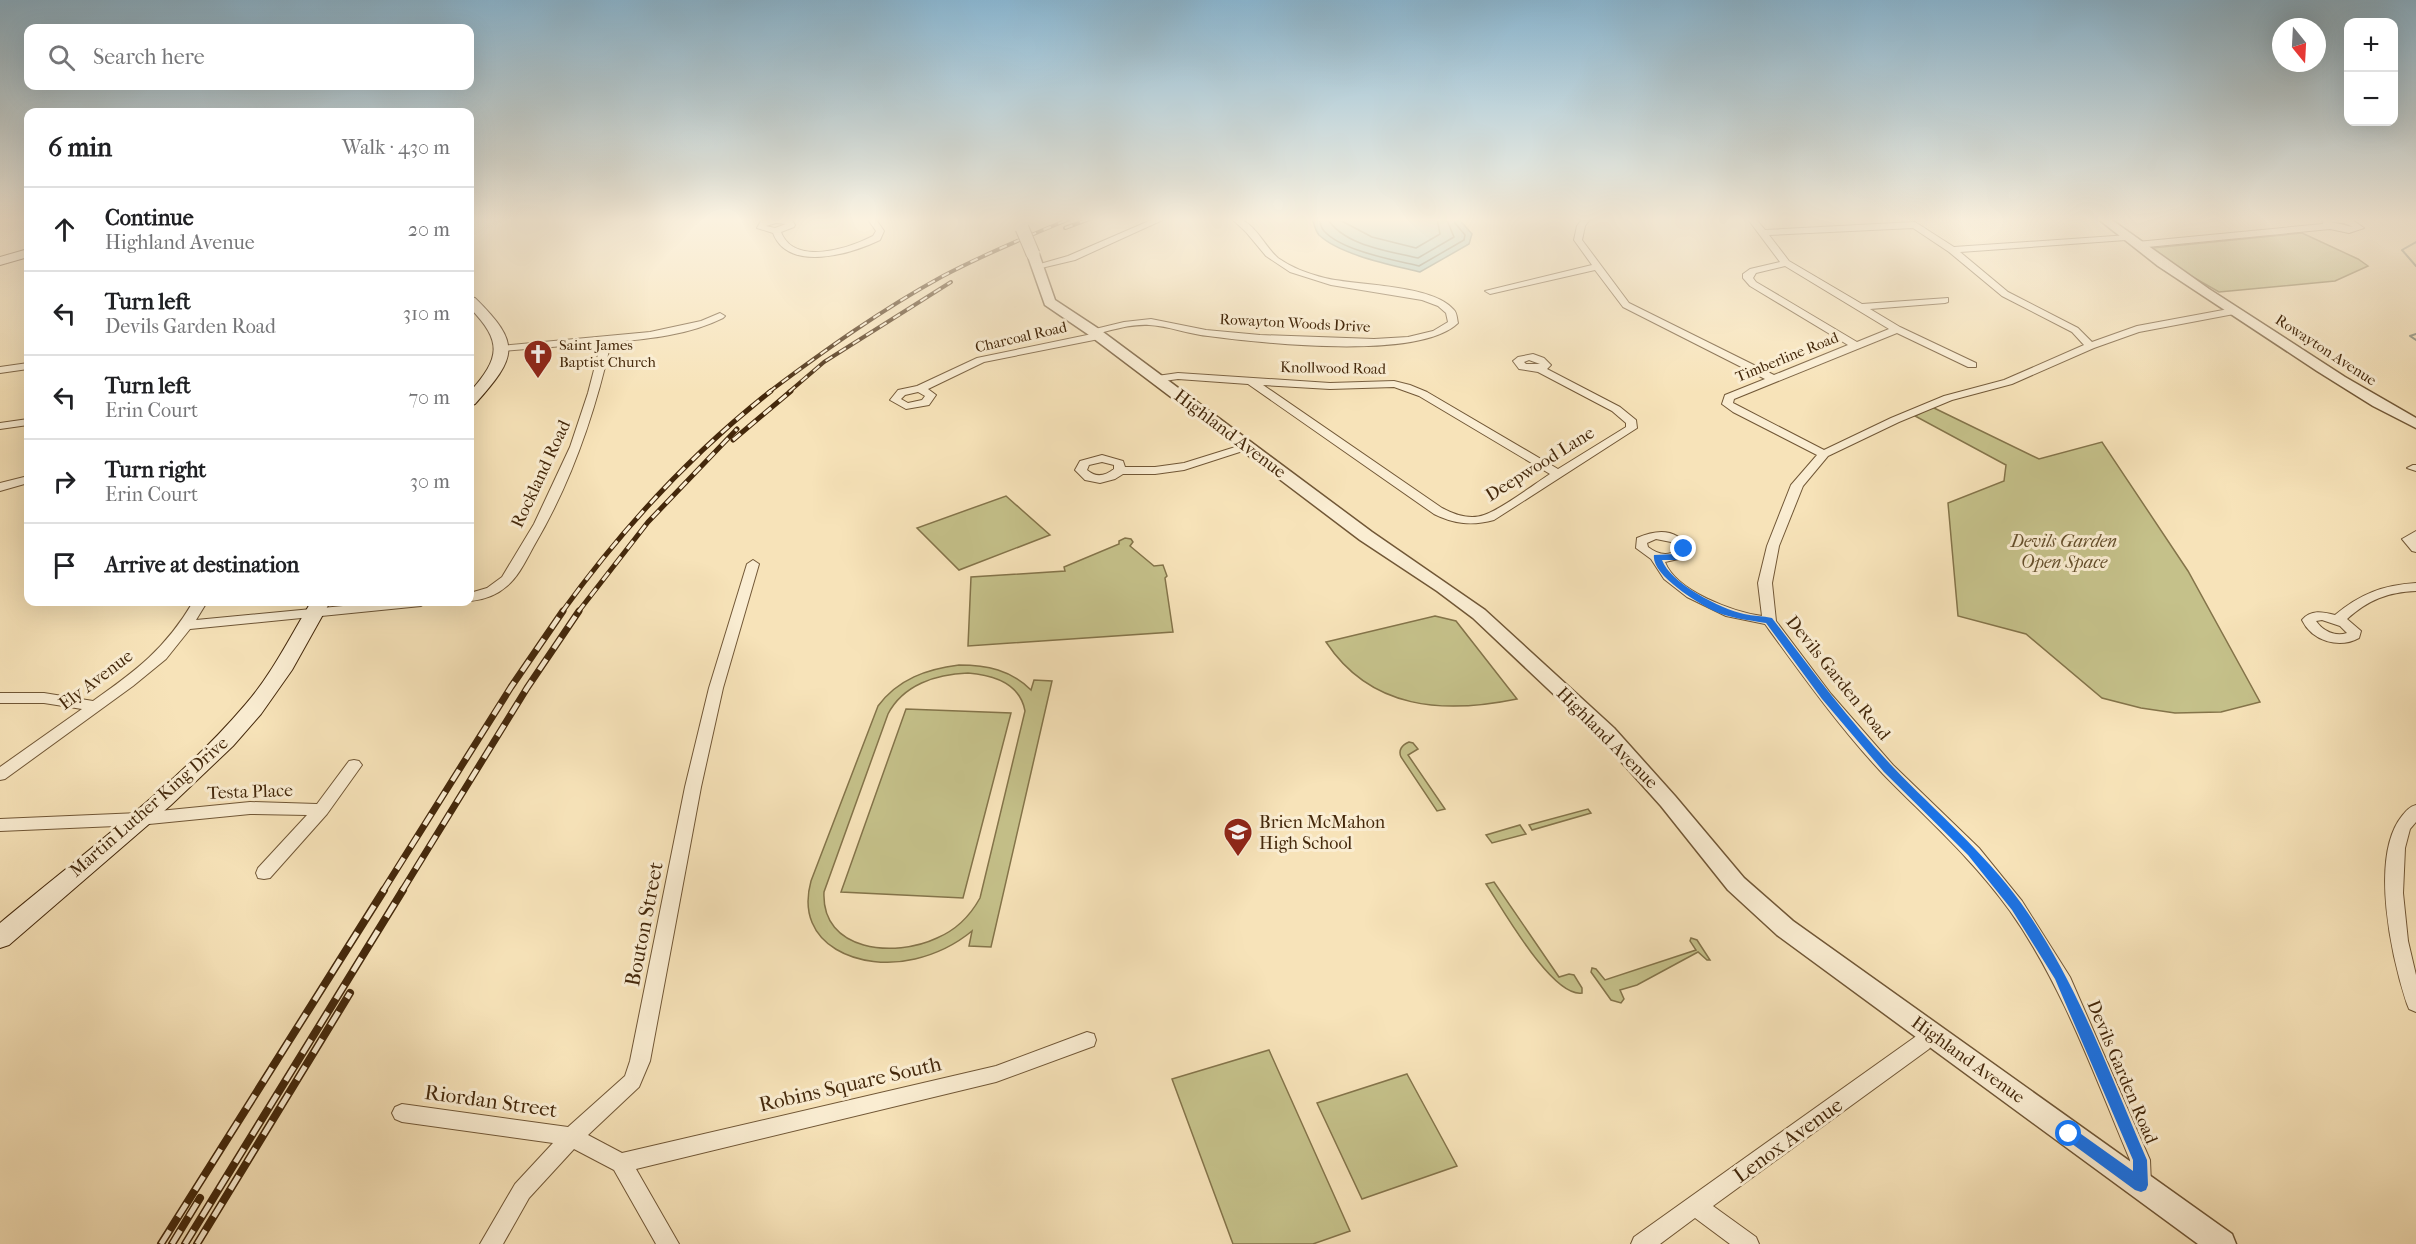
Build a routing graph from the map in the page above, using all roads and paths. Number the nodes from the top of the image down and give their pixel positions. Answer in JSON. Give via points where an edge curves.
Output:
{"nodes":[{"id":1,"x":1040,"y":276,"type":"edge"},
{"id":2,"x":1313,"y":276,"type":"edge"},
{"id":3,"x":1556,"y":276,"type":"edge"},
{"id":4,"x":1603,"y":276,"type":"edge"},
{"id":5,"x":1748,"y":276,"type":"edge"},
{"id":6,"x":1807,"y":276,"type":"edge"},
{"id":7,"x":1983,"y":276,"type":"edge"},
{"id":8,"x":2183,"y":276,"type":"edge"},
{"id":9,"x":1490,"y":291,"type":"dead end"},
{"id":10,"x":1945,"y":300,"type":"dead end"},
{"id":11,"x":474,"y":305,"type":"edge"},
{"id":12,"x":1859,"y":308,"type":"junction"},
{"id":13,"x":2234,"y":310,"type":"junction"},
{"id":14,"x":720,"y":316,"type":"dead end"},
{"id":15,"x":1897,"y":329,"type":"junction"},
{"id":16,"x":1096,"y":334,"type":"junction"},
{"id":17,"x":607,"y":338,"type":"junction"},
{"id":18,"x":1855,"y":345,"type":"junction"},
{"id":19,"x":2090,"y":346,"type":"junction"},
{"id":20,"x":503,"y":348,"type":"junction"},
{"id":21,"x":1972,"y":365,"type":"dead end"},
{"id":22,"x":24,"y":367,"type":"edge"},
{"id":23,"x":1540,"y":369,"type":"dead end"},
{"id":24,"x":0,"y":370,"type":"edge"},
{"id":25,"x":1157,"y":379,"type":"junction"},
{"id":26,"x":1774,"y":379,"type":"junction"},
{"id":27,"x":1251,"y":381,"type":"junction"},
{"id":28,"x":920,"y":389,"type":"dead end"},
{"id":29,"x":474,"y":396,"type":"edge"},
{"id":30,"x":24,"y":423,"type":"edge"},
{"id":31,"x":2416,"y":424,"type":"edge"},
{"id":32,"x":0,"y":426,"type":"edge"},
{"id":33,"x":1245,"y":447,"type":"junction"},
{"id":34,"x":1824,"y":454,"type":"junction"},
{"id":35,"x":1120,"y":470,"type":"dead end"},
{"id":36,"x":1557,"y":473,"type":"junction"},
{"id":37,"x":24,"y":481,"type":"edge"},
{"id":38,"x":0,"y":487,"type":"edge"},
{"id":39,"x":2416,"y":536,"type":"edge"},
{"id":40,"x":2416,"y":548,"type":"edge"},
{"id":41,"x":1657,"y":557,"type":"dead end"},
{"id":42,"x":753,"y":564,"type":"dead end"},
{"id":43,"x":2416,"y":587,"type":"edge"},
{"id":44,"x":474,"y":596,"type":"edge"},
{"id":45,"x":198,"y":606,"type":"edge"},
{"id":46,"x":317,"y":606,"type":"edge"},
{"id":47,"x":2338,"y":620,"type":"dead end"},
{"id":48,"x":1769,"y":621,"type":"junction"},
{"id":49,"x":186,"y":625,"type":"junction"},
{"id":50,"x":0,"y":698,"type":"edge"},
{"id":51,"x":95,"y":706,"type":"junction"},
{"id":52,"x":354,"y":765,"type":"dead end"},
{"id":53,"x":0,"y":775,"type":"edge"},
{"id":54,"x":321,"y":810,"type":"junction"},
{"id":55,"x":2416,"y":811,"type":"edge"},
{"id":56,"x":139,"y":819,"type":"junction"},
{"id":57,"x":0,"y":825,"type":"edge"},
{"id":58,"x":264,"y":873,"type":"dead end"},
{"id":59,"x":0,"y":938,"type":"edge"},
{"id":60,"x":2416,"y":1004,"type":"edge"},
{"id":61,"x":1931,"y":1034,"type":"junction"},
{"id":62,"x":1087,"y":1040,"type":"dead end"},
{"id":63,"x":402,"y":1113,"type":"dead end"},
{"id":64,"x":572,"y":1137,"type":"junction"},
{"id":65,"x":621,"y":1163,"type":"junction"},
{"id":66,"x":2141,"y":1185,"type":"junction"},
{"id":67,"x":1696,"y":1206,"type":"junction"},
{"id":68,"x":490,"y":1244,"type":"edge"},
{"id":69,"x":668,"y":1244,"type":"edge"},
{"id":70,"x":1642,"y":1244,"type":"edge"},
{"id":71,"x":1748,"y":1244,"type":"edge"},
{"id":72,"x":2223,"y":1244,"type":"edge"}],
"edges":[{"from":1,"to":16,"type":"street","name":"Highland Avenue","via":[[1049,302]]},
{"from":2,"to":16,"type":"street","name":"Rowayton Woods Drive","via":[[1421,296],[1450,310],[1453,323],[1414,338],[1347,343],[1204,333],[1154,322],[1130,323]]},
{"from":3,"to":9,"type":"street"},
{"from":4,"to":26,"type":"street","via":[[1626,305]]},
{"from":5,"to":18,"type":"street","via":[[1753,284]]},
{"from":6,"to":12,"type":"street"},
{"from":7,"to":19,"type":"street","via":[[2005,294],[2075,330]]},
{"from":8,"to":13,"type":"street","name":"Rowayton Avenue"},
{"from":10,"to":12,"type":"street"},
{"from":11,"to":20,"type":"main road","via":[[500,332]]},
{"from":12,"to":15,"type":"street"},
{"from":13,"to":19,"type":"street","name":"Devils Garden Road","via":[[2137,328]]},
{"from":13,"to":31,"type":"street","name":"Rowayton Avenue","via":[[2364,395]]},
{"from":14,"to":17,"type":"street","via":[[706,324],[676,330]]},
{"from":15,"to":18,"type":"street","name":"Timberline Road"},
{"from":15,"to":21,"type":"street"},
{"from":16,"to":25,"type":"street","name":"Highland Avenue"},
{"from":16,"to":28,"type":"street","name":"Charcoal Road","via":[[981,360]]},
{"from":17,"to":20,"type":"street"},
{"from":17,"to":44,"type":"street","name":"Rockland Road","via":[[578,447],[540,527],[505,581],[494,590]]},
{"from":18,"to":26,"type":"street","name":"Timberline Road"},
{"from":19,"to":34,"type":"street","name":"Devils Garden Road","via":[[2008,382],[1948,398]]},
{"from":20,"to":29,"type":"main road","via":[[496,368]]},
{"from":22,"to":24,"type":"street"},
{"from":23,"to":36,"type":"street","name":"Deepwood Lane","via":[[1616,409],[1632,422],[1632,428]]},
{"from":25,"to":27,"type":"street","name":"Knollwood Road","via":[[1178,376]]},
{"from":25,"to":33,"type":"street","name":"Highland Avenue"},
{"from":26,"to":34,"type":"street","name":"Timberline Road","via":[[1729,397],[1727,404]]},
{"from":27,"to":36,"type":"street","name":"Knollwood Road","via":[[1406,387]]},
{"from":27,"to":36,"type":"street","name":"Deepwood Lane","via":[[1449,517],[1470,521],[1490,517]]},
{"from":30,"to":32,"type":"street"},
{"from":33,"to":35,"type":"street","via":[[1174,471]]},
{"from":33,"to":61,"type":"street","name":"Highland Avenue","via":[[1479,614],[1623,750],[1721,867],[1759,906]]},
{"from":34,"to":48,"type":"street","name":"Devils Garden Road","via":[[1797,485],[1773,546],[1765,583]]},
{"from":37,"to":38,"type":"street"},
{"from":39,"to":40,"type":"street","via":[[2408,539]]},
{"from":41,"to":48,"type":"street","via":[[1672,580],[1716,608]]},
{"from":42,"to":64,"type":"street","name":"Bouton Street","via":[[698,765],[640,1061],[632,1081]]},
{"from":43,"to":47,"type":"street","via":[[2372,593]]},
{"from":45,"to":49,"type":"street","name":"Ely Avenue"},
{"from":46,"to":49,"type":"street"},
{"from":46,"to":56,"type":"main road","name":"Martin Luther King Drive","via":[[285,665],[254,709],[206,760]]},
{"from":48,"to":66,"type":"street","name":"Devils Garden Road","via":[[1826,697],[1888,769],[1973,852],[2016,906],[2061,977],[2140,1160]]},
{"from":49,"to":51,"type":"street","name":"Ely Avenue","via":[[161,656]]},
{"from":50,"to":51,"type":"street","via":[[44,698]]},
{"from":51,"to":53,"type":"street","name":"Ely Avenue"},
{"from":52,"to":54,"type":"street","name":"Testa Place"},
{"from":54,"to":56,"type":"street","name":"Testa Place","via":[[250,808]]},
{"from":54,"to":58,"type":"street","name":"Testa Place"},
{"from":55,"to":60,"type":"street","via":[[2402,828],[2393,871],[2402,952]]},
{"from":56,"to":57,"type":"street","name":"Testa Place"},
{"from":56,"to":59,"type":"main road","name":"Martin Luther King Drive"},
{"from":61,"to":66,"type":"street","name":"Highland Avenue"},
{"from":61,"to":67,"type":"street","name":"Lenox Avenue"},
{"from":62,"to":65,"type":"street","name":"Robins Square South","via":[[996,1074]]},
{"from":63,"to":64,"type":"street","name":"Riordan Street"},
{"from":64,"to":65,"type":"street","name":"Riordan Street"},
{"from":64,"to":68,"type":"street","name":"Bouton Street","via":[[522,1191]]},
{"from":65,"to":69,"type":"street"},
{"from":66,"to":72,"type":"street","name":"Highland Avenue"},
{"from":67,"to":70,"type":"street","name":"Lenox Avenue"},
{"from":67,"to":71,"type":"street"}]}
